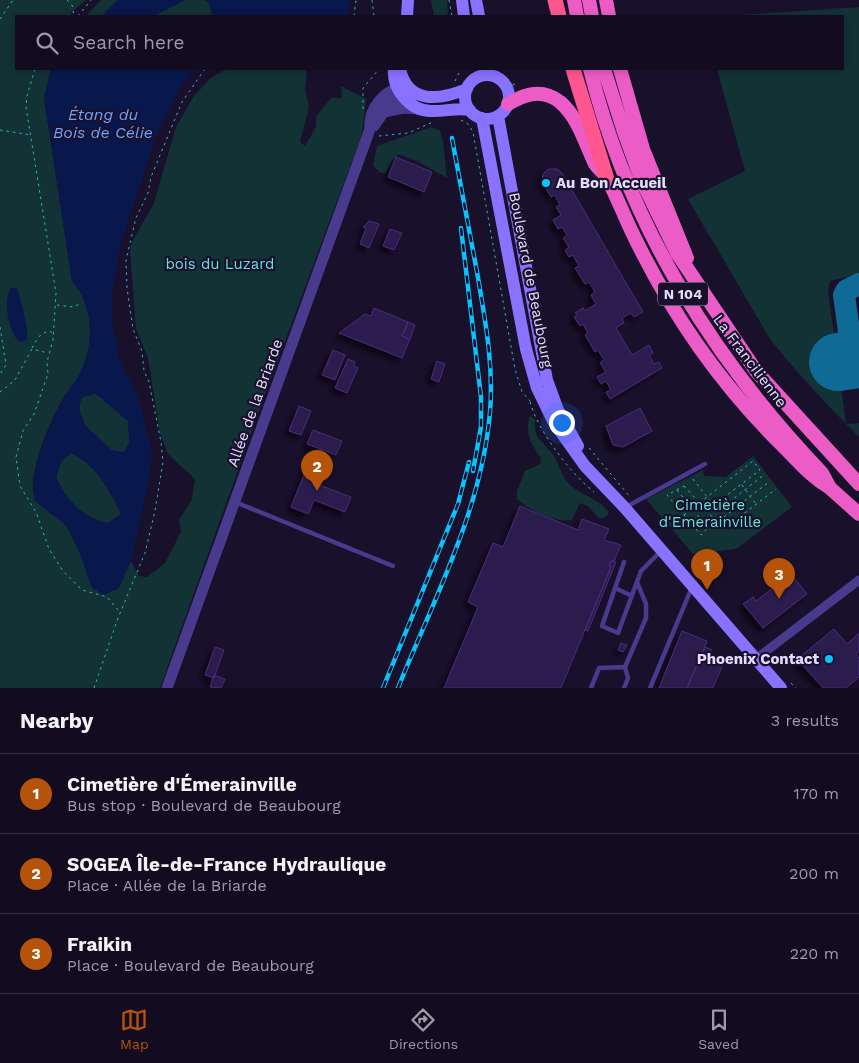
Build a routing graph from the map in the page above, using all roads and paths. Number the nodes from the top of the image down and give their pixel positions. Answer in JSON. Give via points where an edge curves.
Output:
{"nodes":[{"id":1,"x":13,"y":0,"type":"edge"},
{"id":2,"x":67,"y":0,"type":"edge"},
{"id":3,"x":91,"y":0,"type":"edge"},
{"id":4,"x":356,"y":0,"type":"edge"},
{"id":5,"x":372,"y":0,"type":"edge"},
{"id":6,"x":408,"y":0,"type":"edge"},
{"id":7,"x":449,"y":0,"type":"edge"},
{"id":8,"x":462,"y":0,"type":"edge"},
{"id":9,"x":476,"y":0,"type":"edge"},
{"id":10,"x":555,"y":0,"type":"edge"},
{"id":11,"x":574,"y":0,"type":"edge"},
{"id":12,"x":589,"y":0,"type":"edge"},
{"id":13,"x":606,"y":0,"type":"edge"},
{"id":14,"x":74,"y":15,"type":"edge"},
{"id":15,"x":79,"y":15,"type":"edge"},
{"id":16,"x":354,"y":15,"type":"edge"},
{"id":17,"x":374,"y":15,"type":"edge"},
{"id":18,"x":407,"y":15,"type":"edge"},
{"id":19,"x":452,"y":15,"type":"edge"},
{"id":20,"x":464,"y":15,"type":"edge"},
{"id":21,"x":479,"y":15,"type":"edge"},
{"id":22,"x":559,"y":15,"type":"edge"},
{"id":23,"x":577,"y":15,"type":"edge"},
{"id":24,"x":592,"y":15,"type":"edge"},
{"id":25,"x":609,"y":15,"type":"edge"},
{"id":26,"x":0,"y":19,"type":"edge"},
{"id":27,"x":35,"y":70,"type":"edge"},
{"id":28,"x":205,"y":70,"type":"edge"},
{"id":29,"x":394,"y":70,"type":"edge"},
{"id":30,"x":400,"y":70,"type":"edge"},
{"id":31,"x":573,"y":70,"type":"edge"},
{"id":32,"x":590,"y":70,"type":"edge"},
{"id":33,"x":604,"y":70,"type":"edge"},
{"id":34,"x":620,"y":70,"type":"edge"},
{"id":35,"x":491,"y":72,"type":"edge"},
{"id":36,"x":474,"y":74,"type":"edge"},
{"id":37,"x":401,"y":89,"type":"junction"},
{"id":38,"x":467,"y":89,"type":"junction"},
{"id":39,"x":508,"y":104,"type":"junction"},
{"id":40,"x":420,"y":109,"type":"junction"},
{"id":41,"x":470,"y":110,"type":"junction"},
{"id":42,"x":384,"y":112,"type":"junction"},
{"id":43,"x":498,"y":116,"type":"junction"},
{"id":44,"x":482,"y":118,"type":"junction"},
{"id":45,"x":370,"y":129,"type":"junction"},
{"id":46,"x":0,"y":130,"type":"edge"},
{"id":47,"x":32,"y":135,"type":"junction"},
{"id":48,"x":606,"y":176,"type":"junction"},
{"id":49,"x":689,"y":271,"type":"junction"},
{"id":50,"x":82,"y":303,"type":"dead end"},
{"id":51,"x":56,"y":305,"type":"junction"},
{"id":52,"x":0,"y":327,"type":"edge"},
{"id":53,"x":54,"y":332,"type":"junction"},
{"id":54,"x":32,"y":349,"type":"junction"},
{"id":55,"x":49,"y":354,"type":"junction"},
{"id":56,"x":0,"y":374,"type":"edge"},
{"id":57,"x":0,"y":392,"type":"edge"},
{"id":58,"x":706,"y":464,"type":"dead end"},
{"id":59,"x":688,"y":473,"type":"junction"},
{"id":60,"x":765,"y":474,"type":"dead end"},
{"id":61,"x":770,"y":481,"type":"dead end"},
{"id":62,"x":859,"y":484,"type":"edge"},
{"id":63,"x":741,"y":485,"type":"junction"},
{"id":64,"x":830,"y":488,"type":"junction"},
{"id":65,"x":776,"y":489,"type":"dead end"},
{"id":66,"x":676,"y":490,"type":"junction"},
{"id":67,"x":745,"y":490,"type":"junction"},
{"id":68,"x":707,"y":497,"type":"junction"},
{"id":69,"x":750,"y":497,"type":"junction"},
{"id":70,"x":235,"y":502,"type":"junction"},
{"id":71,"x":700,"y":503,"type":"junction"},
{"id":72,"x":756,"y":504,"type":"junction"},
{"id":73,"x":714,"y":505,"type":"junction"},
{"id":74,"x":625,"y":508,"type":"junction"},
{"id":75,"x":692,"y":509,"type":"junction"},
{"id":76,"x":718,"y":510,"type":"junction"},
{"id":77,"x":859,"y":514,"type":"edge"},
{"id":78,"x":684,"y":515,"type":"junction"},
{"id":79,"x":724,"y":517,"type":"junction"},
{"id":80,"x":708,"y":528,"type":"junction"},
{"id":81,"x":662,"y":550,"type":"junction"},
{"id":82,"x":624,"y":562,"type":"dead end"},
{"id":83,"x":393,"y":566,"type":"dead end"},
{"id":84,"x":859,"y":580,"type":"edge"},
{"id":85,"x":637,"y":582,"type":"junction"},
{"id":86,"x":692,"y":586,"type":"junction"},
{"id":87,"x":615,"y":588,"type":"junction"},
{"id":88,"x":632,"y":596,"type":"junction"},
{"id":89,"x":120,"y":612,"type":"junction"},
{"id":90,"x":756,"y":659,"type":"junction"},
{"id":91,"x":625,"y":667,"type":"junction"},
{"id":92,"x":94,"y":688,"type":"edge"},
{"id":93,"x":167,"y":688,"type":"edge"},
{"id":94,"x":591,"y":688,"type":"edge"},
{"id":95,"x":624,"y":688,"type":"edge"},
{"id":96,"x":650,"y":688,"type":"edge"},
{"id":97,"x":781,"y":688,"type":"edge"}],
"edges":[{"from":1,"to":26,"type":"path"},
{"from":2,"to":14,"type":"path"},
{"from":3,"to":15,"type":"path"},
{"from":4,"to":16,"type":"path"},
{"from":5,"to":17,"type":"path"},
{"from":6,"to":18,"type":"main road"},
{"from":7,"to":19,"type":"path"},
{"from":8,"to":20,"type":"main road"},
{"from":9,"to":21,"type":"main road"},
{"from":10,"to":22,"type":"highway"},
{"from":11,"to":23,"type":"highway"},
{"from":12,"to":24,"type":"highway"},
{"from":13,"to":25,"type":"highway"},
{"from":27,"to":47,"type":"path","via":[[26,107]]},
{"from":28,"to":89,"type":"path","via":[[182,102],[136,218],[126,260],[133,329],[149,382],[163,462],[145,553]]},
{"from":29,"to":37,"type":"main road"},
{"from":30,"to":37,"type":"main road"},
{"from":31,"to":48,"type":"highway"},
{"from":32,"to":64,"type":"highway","name":"La Francilienne","number":"N 104","via":[[613,145],[671,274],[741,379],[822,473]]},
{"from":33,"to":49,"type":"highway","name":"La Francilienne","number":"N 104","via":[[646,189]]},
{"from":34,"to":49,"type":"highway","via":[[643,149],[666,210],[686,251]]},
{"from":35,"to":36,"type":"main road"},
{"from":35,"to":39,"type":"main road","via":[[511,85]]},
{"from":36,"to":38,"type":"main road"},
{"from":37,"to":38,"type":"main road","via":[[434,98]]},
{"from":37,"to":40,"type":"main road"},
{"from":37,"to":42,"type":"street","name":"Allée de la Briarde"},
{"from":37,"to":45,"type":"street","name":"Allée de la Briarde","via":[[386,93],[380,100]]},
{"from":38,"to":41,"type":"main road","via":[[466,104]]},
{"from":39,"to":43,"type":"main road"},
{"from":39,"to":48,"type":"highway","via":[[535,93],[548,95],[560,102],[575,122],[596,166]]},
{"from":40,"to":41,"type":"main road","via":[[428,112],[454,108]]},
{"from":40,"to":42,"type":"street"},
{"from":41,"to":44,"type":"main road"},
{"from":42,"to":45,"type":"street","name":"Allée de la Briarde"},
{"from":43,"to":44,"type":"main road"},
{"from":43,"to":74,"type":"main road","name":"Boulevard de Beaubourg","via":[[551,395],[577,445]]},
{"from":44,"to":74,"type":"main road","name":"Boulevard de Beaubourg","via":[[526,349],[537,388],[553,422],[573,452]]},
{"from":45,"to":70,"type":"street","name":"Allée de la Briarde"},
{"from":46,"to":47,"type":"path"},
{"from":47,"to":51,"type":"path"},
{"from":48,"to":64,"type":"highway","via":[[641,251],[700,349],[752,415],[816,480]]},
{"from":49,"to":62,"type":"highway","name":"La Francilienne","number":"N 104","via":[[756,371]]},
{"from":50,"to":51,"type":"path","via":[[73,307]]},
{"from":51,"to":53,"type":"path"},
{"from":52,"to":56,"type":"path","via":[[6,365]]},
{"from":53,"to":54,"type":"path","via":[[43,333]]},
{"from":53,"to":55,"type":"path"},
{"from":54,"to":55,"type":"path"},
{"from":54,"to":57,"type":"path","via":[[15,380]]},
{"from":55,"to":89,"type":"path","via":[[48,374],[34,414],[23,431],[16,457],[20,486],[36,512],[49,549],[63,571],[82,590],[107,597]]},
{"from":58,"to":59,"type":"lane"},
{"from":59,"to":68,"type":"path"},
{"from":59,"to":74,"type":"lane"},
{"from":60,"to":67,"type":"path"},
{"from":61,"to":69,"type":"path"},
{"from":63,"to":67,"type":"path"},
{"from":63,"to":68,"type":"path","via":[[760,470],[753,461]]},
{"from":63,"to":73,"type":"path"},
{"from":64,"to":77,"type":"highway","name":"La Francilienne","number":"N 104"},
{"from":65,"to":72,"type":"path"},
{"from":66,"to":71,"type":"path","via":[[687,487]]},
{"from":66,"to":75,"type":"path"},
{"from":66,"to":78,"type":"path","via":[[667,495]]},
{"from":67,"to":69,"type":"path"},
{"from":67,"to":76,"type":"path"},
{"from":68,"to":71,"type":"path"},
{"from":68,"to":73,"type":"path"},
{"from":69,"to":72,"type":"path"},
{"from":69,"to":79,"type":"path"},
{"from":70,"to":83,"type":"lane"},
{"from":70,"to":93,"type":"street","name":"Allée de la Briarde"},
{"from":71,"to":75,"type":"path"},
{"from":71,"to":80,"type":"path","via":[[715,520]]},
{"from":72,"to":79,"type":"path","via":[[729,525]]},
{"from":73,"to":76,"type":"path"},
{"from":74,"to":81,"type":"main road","name":"Boulevard de Beaubourg"},
{"from":75,"to":78,"type":"path"},
{"from":75,"to":80,"type":"path"},
{"from":76,"to":79,"type":"path"},
{"from":78,"to":80,"type":"path","via":[[701,535]]},
{"from":81,"to":85,"type":"lane","via":[[641,571]]},
{"from":81,"to":86,"type":"main road","name":"Boulevard de Beaubourg"},
{"from":82,"to":87,"type":"lane"},
{"from":84,"to":90,"type":"street"},
{"from":85,"to":88,"type":"lane"},
{"from":85,"to":91,"type":"lane","via":[[646,604],[646,618]]},
{"from":86,"to":90,"type":"main road","name":"Boulevard de Beaubourg"},
{"from":86,"to":96,"type":"lane"},
{"from":87,"to":88,"type":"lane"},
{"from":87,"to":88,"type":"lane","via":[[602,626],[618,633]]},
{"from":89,"to":92,"type":"path"},
{"from":90,"to":97,"type":"main road","name":"Boulevard de Beaubourg"},
{"from":91,"to":94,"type":"lane","via":[[599,668]]},
{"from":91,"to":95,"type":"lane","via":[[628,678]]}]}
